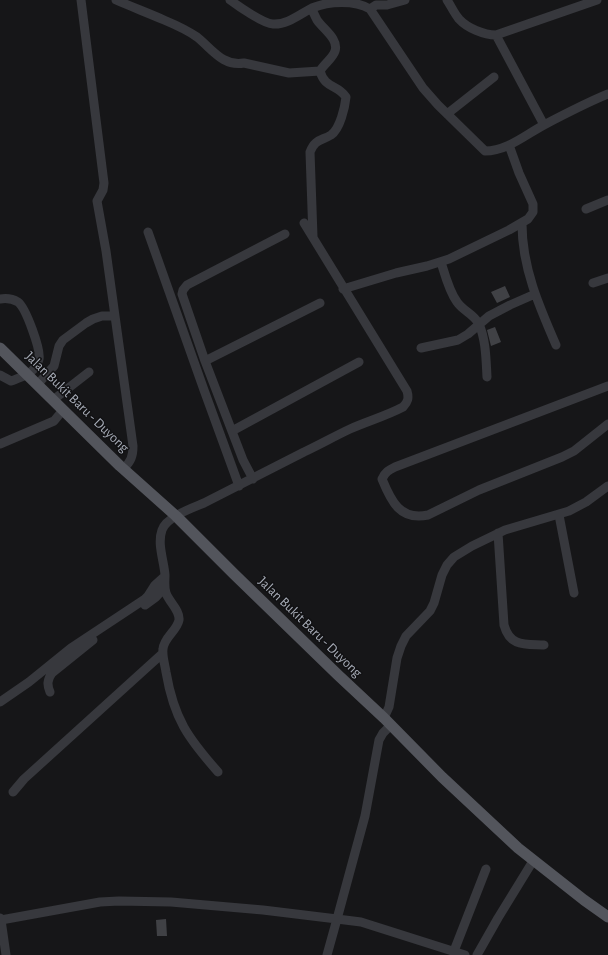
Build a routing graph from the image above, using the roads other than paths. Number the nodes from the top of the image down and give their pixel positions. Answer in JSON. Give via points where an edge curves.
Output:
{"nodes":[{"id":1,"x":81,"y":0,"type":"edge"},
{"id":2,"x":116,"y":0,"type":"edge"},
{"id":3,"x":230,"y":0,"type":"edge"},
{"id":4,"x":405,"y":0,"type":"edge"},
{"id":5,"x":447,"y":0,"type":"edge"},
{"id":6,"x":597,"y":0,"type":"edge"},
{"id":7,"x":337,"y":1,"type":"edge"},
{"id":8,"x":373,"y":5,"type":"edge"},
{"id":9,"x":312,"y":9,"type":"junction"},
{"id":10,"x":496,"y":35,"type":"junction"},
{"id":11,"x":320,"y":71,"type":"junction"},
{"id":12,"x":494,"y":77,"type":"dead end"},
{"id":13,"x":608,"y":94,"type":"edge"},
{"id":14,"x":447,"y":114,"type":"junction"},
{"id":15,"x":544,"y":125,"type":"junction"},
{"id":16,"x":509,"y":145,"type":"junction"},
{"id":17,"x":608,"y":200,"type":"edge"},
{"id":18,"x":586,"y":209,"type":"dead end"},
{"id":19,"x":304,"y":223,"type":"dead end"},
{"id":20,"x":522,"y":224,"type":"junction"},
{"id":21,"x":148,"y":232,"type":"dead end"},
{"id":22,"x":285,"y":234,"type":"dead end"},
{"id":23,"x":314,"y":240,"type":"junction"},
{"id":24,"x":441,"y":262,"type":"junction"},
{"id":25,"x":608,"y":278,"type":"edge"},
{"id":26,"x":593,"y":283,"type":"dead end"},
{"id":27,"x":343,"y":289,"type":"junction"},
{"id":28,"x":535,"y":294,"type":"junction"},
{"id":29,"x":0,"y":299,"type":"edge"},
{"id":30,"x":320,"y":303,"type":"dead end"},
{"id":31,"x":115,"y":316,"type":"junction"},
{"id":32,"x":479,"y":325,"type":"junction"},
{"id":33,"x":556,"y":345,"type":"dead end"},
{"id":34,"x":0,"y":348,"type":"edge"},
{"id":35,"x":421,"y":348,"type":"dead end"},
{"id":36,"x":205,"y":361,"type":"junction"},
{"id":37,"x":359,"y":362,"type":"dead end"},
{"id":38,"x":89,"y":372,"type":"dead end"},
{"id":39,"x":0,"y":375,"type":"edge"},
{"id":40,"x":27,"y":375,"type":"junction"},
{"id":41,"x":486,"y":376,"type":"dead end"},
{"id":42,"x":38,"y":385,"type":"junction"},
{"id":43,"x":608,"y":386,"type":"edge"},
{"id":44,"x":53,"y":400,"type":"junction"},
{"id":45,"x":64,"y":410,"type":"junction"},
{"id":46,"x":608,"y":424,"type":"edge"},
{"id":47,"x":232,"y":431,"type":"junction"},
{"id":48,"x":0,"y":444,"type":"edge"},
{"id":49,"x":123,"y":469,"type":"junction"},
{"id":50,"x":253,"y":479,"type":"junction"},
{"id":51,"x":239,"y":486,"type":"junction"},
{"id":52,"x":608,"y":486,"type":"edge"},
{"id":53,"x":558,"y":515,"type":"junction"},
{"id":54,"x":176,"y":516,"type":"junction"},
{"id":55,"x":498,"y":533,"type":"junction"},
{"id":56,"x":165,"y":576,"type":"junction"},
{"id":57,"x":165,"y":588,"type":"junction"},
{"id":58,"x":574,"y":593,"type":"dead end"},
{"id":59,"x":544,"y":645,"type":"dead end"},
{"id":60,"x":162,"y":653,"type":"junction"},
{"id":61,"x":50,"y":692,"type":"dead end"},
{"id":62,"x":0,"y":702,"type":"edge"},
{"id":63,"x":388,"y":722,"type":"junction"},
{"id":64,"x":218,"y":772,"type":"dead end"},
{"id":65,"x":13,"y":792,"type":"dead end"},
{"id":66,"x":533,"y":861,"type":"junction"},
{"id":67,"x":486,"y":869,"type":"dead end"},
{"id":68,"x":608,"y":917,"type":"edge"},
{"id":69,"x":1,"y":919,"type":"edge"},
{"id":70,"x":337,"y":919,"type":"junction"},
{"id":71,"x":454,"y":951,"type":"junction"},
{"id":72,"x":6,"y":955,"type":"edge"},
{"id":73,"x":327,"y":955,"type":"edge"},
{"id":74,"x":465,"y":955,"type":"edge"},
{"id":75,"x":477,"y":955,"type":"edge"}],
"edges":[{"from":1,"to":31,"type":"street","via":[[104,183],[97,201]]},
{"from":2,"to":11,"type":"street","via":[[183,29],[230,63],[244,62],[289,73]]},
{"from":3,"to":9,"type":"street","via":[[264,22],[272,24],[286,22]]},
{"from":4,"to":8,"type":"street","via":[[388,5]]},
{"from":5,"to":10,"type":"street","via":[[460,20],[478,31]]},
{"from":6,"to":10,"type":"street"},
{"from":7,"to":8,"type":"street","via":[[359,1]]},
{"from":7,"to":9,"type":"street"},
{"from":8,"to":14,"type":"street","via":[[423,88]]},
{"from":9,"to":11,"type":"street","via":[[336,44],[336,51]]},
{"from":10,"to":15,"type":"street"},
{"from":11,"to":23,"type":"street","via":[[326,83],[342,91],[346,97],[336,131],[318,140],[310,152]]},
{"from":12,"to":14,"type":"street"},
{"from":13,"to":15,"type":"street"},
{"from":14,"to":16,"type":"street","via":[[485,151]]},
{"from":15,"to":16,"type":"street"},
{"from":16,"to":20,"type":"street","via":[[533,204],[533,212]]},
{"from":17,"to":18,"type":"street"},
{"from":19,"to":23,"type":"street"},
{"from":20,"to":24,"type":"street"},
{"from":20,"to":28,"type":"street","via":[[524,255]]},
{"from":21,"to":51,"type":"street"},
{"from":22,"to":36,"type":"street","via":[[183,290],[183,301]]},
{"from":23,"to":27,"type":"street"},
{"from":24,"to":27,"type":"street","via":[[396,272]]},
{"from":24,"to":32,"type":"street","via":[[457,302]]},
{"from":25,"to":26,"type":"street"},
{"from":27,"to":50,"type":"street","via":[[407,391],[408,403],[396,411],[349,429]]},
{"from":28,"to":32,"type":"street","via":[[490,316]]},
{"from":28,"to":33,"type":"street"},
{"from":29,"to":40,"type":"street","via":[[18,302],[28,316],[39,360]]},
{"from":30,"to":36,"type":"street"},
{"from":31,"to":42,"type":"street","via":[[93,319],[63,340],[54,366]]},
{"from":31,"to":49,"type":"street","via":[[133,446],[129,464]]},
{"from":32,"to":35,"type":"street","via":[[458,340]]},
{"from":32,"to":41,"type":"street","via":[[483,335]]},
{"from":34,"to":40,"type":"main road","name":"Jalan Bukit Baru - Duyong"},
{"from":36,"to":47,"type":"street"},
{"from":37,"to":47,"type":"street"},
{"from":38,"to":44,"type":"street"},
{"from":39,"to":40,"type":"street","via":[[11,381]]},
{"from":40,"to":42,"type":"main road","name":"Jalan Bukit Baru - Duyong"},
{"from":42,"to":44,"type":"main road","name":"Jalan Bukit Baru - Duyong"},
{"from":43,"to":46,"type":"street","via":[[395,467],[384,474],[382,479],[401,512],[420,517],[568,454]]},
{"from":44,"to":45,"type":"main road","name":"Jalan Bukit Baru - Duyong"},
{"from":45,"to":48,"type":"street","via":[[54,420]]},
{"from":45,"to":49,"type":"main road","name":"Jalan Bukit Baru - Duyong"},
{"from":47,"to":50,"type":"street"},
{"from":49,"to":54,"type":"main road","name":"Jalan Bukit Baru - Duyong"},
{"from":50,"to":51,"type":"street"},
{"from":51,"to":54,"type":"street"},
{"from":52,"to":53,"type":"street","via":[[586,502]]},
{"from":53,"to":55,"type":"street"},
{"from":53,"to":58,"type":"street"},
{"from":54,"to":56,"type":"street","via":[[166,522],[160,537]]},
{"from":54,"to":63,"type":"main road","name":"Jalan Bukit Baru - Duyong"},
{"from":55,"to":59,"type":"street","via":[[506,632],[516,642]]},
{"from":55,"to":63,"type":"street","via":[[454,557],[447,565],[430,611],[406,636],[401,646]]},
{"from":56,"to":57,"type":"street"},
{"from":56,"to":62,"type":"street","via":[[145,599],[71,648]]},
{"from":57,"to":60,"type":"street","via":[[179,615],[179,621],[165,640]]},
{"from":57,"to":61,"type":"street","via":[[57,668],[48,678]]},
{"from":60,"to":64,"type":"street","via":[[174,708],[196,747]]},
{"from":60,"to":65,"type":"street","via":[[24,779]]},
{"from":63,"to":66,"type":"main road","name":"Jalan Bukit Baru - Duyong","via":[[442,777]]},
{"from":63,"to":70,"type":"street","via":[[379,740],[365,816]]},
{"from":66,"to":68,"type":"main road","name":"Jalan Bukit Baru - Duyong"},
{"from":66,"to":75,"type":"street"},
{"from":67,"to":71,"type":"street"},
{"from":69,"to":70,"type":"street","via":[[119,900],[263,910]]},
{"from":69,"to":72,"type":"street"},
{"from":70,"to":71,"type":"street","via":[[361,922]]},
{"from":70,"to":73,"type":"street"},
{"from":71,"to":74,"type":"street"}]}
